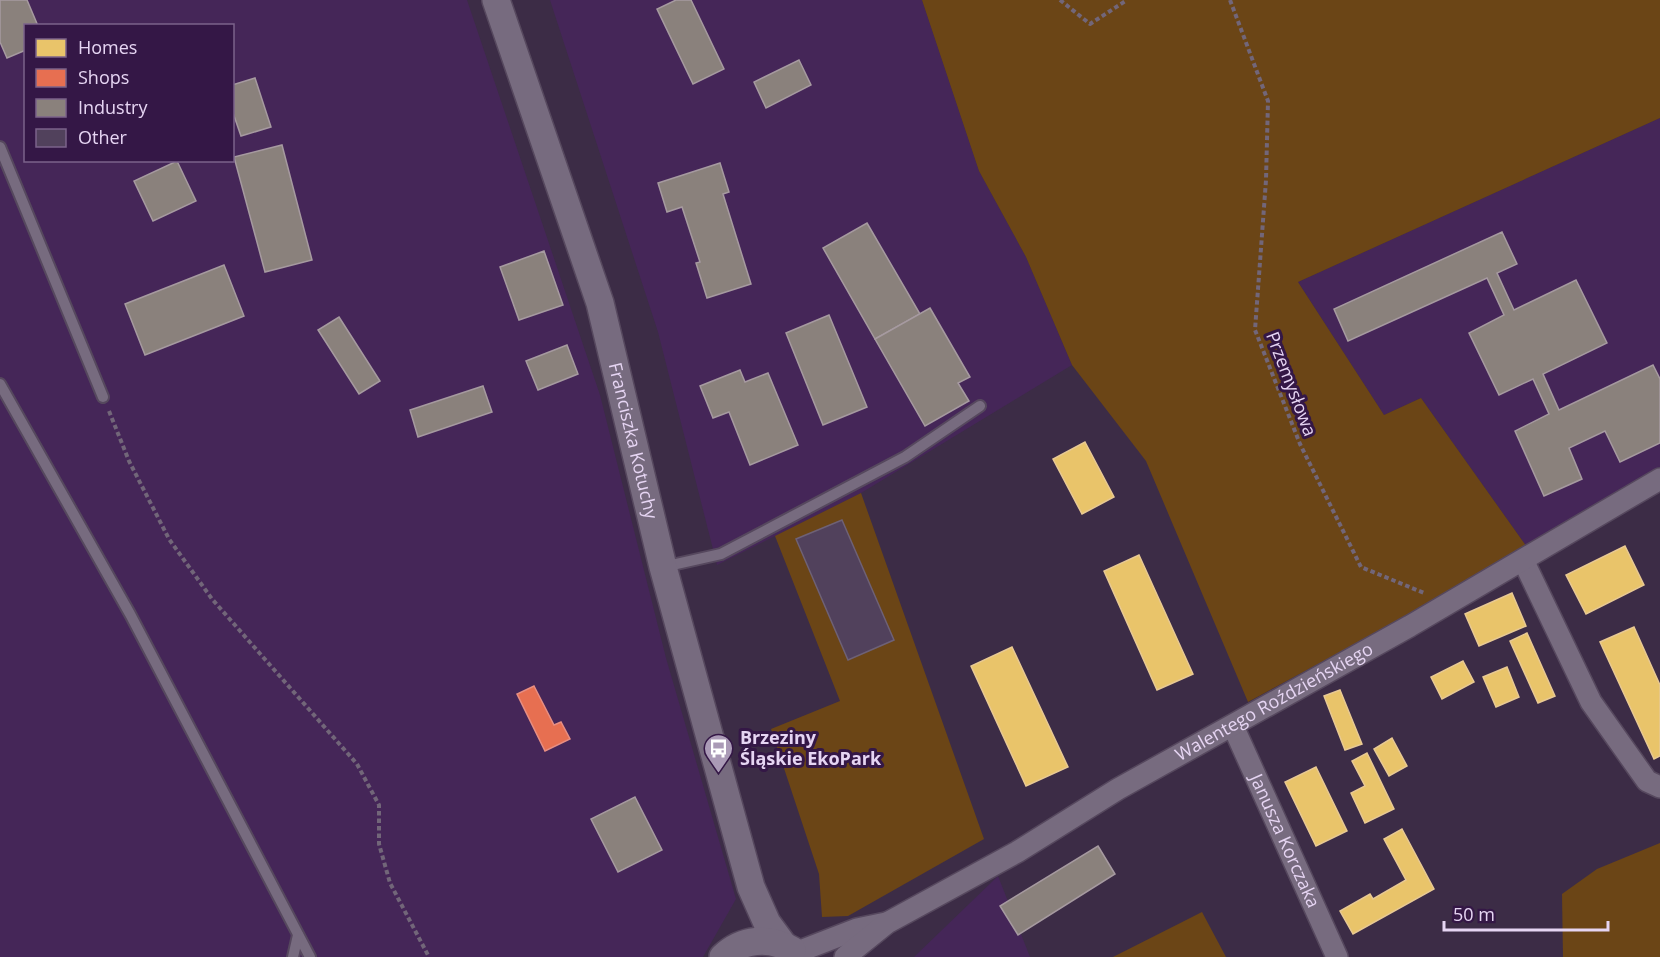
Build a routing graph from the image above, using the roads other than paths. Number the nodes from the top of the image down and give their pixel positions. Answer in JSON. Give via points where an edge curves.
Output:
{"nodes":[{"id":1,"x":496,"y":0,"type":"edge"},
{"id":2,"x":0,"y":147,"type":"edge"},
{"id":3,"x":0,"y":384,"type":"edge"},
{"id":4,"x":103,"y":397,"type":"road end"},
{"id":5,"x":980,"y":405,"type":"dead end"},
{"id":6,"x":1660,"y":479,"type":"edge"},
{"id":7,"x":1523,"y":560,"type":"junction"},
{"id":8,"x":663,"y":567,"type":"junction"},
{"id":9,"x":1233,"y":726,"type":"junction"},
{"id":10,"x":1660,"y":787,"type":"edge"},
{"id":11,"x":751,"y":886,"type":"junction"},
{"id":12,"x":887,"y":923,"type":"junction"},
{"id":13,"x":298,"y":935,"type":"junction"},
{"id":14,"x":730,"y":951,"type":"edge"},
{"id":15,"x":793,"y":952,"type":"edge"},
{"id":16,"x":293,"y":957,"type":"edge"},
{"id":17,"x":310,"y":957,"type":"edge"},
{"id":18,"x":845,"y":957,"type":"edge"},
{"id":19,"x":1337,"y":957,"type":"edge"}],
"edges":[{"from":1,"to":8,"type":"street","name":"Franciszka Kotuchy","via":[[600,303]]},
{"from":2,"to":4,"type":"lane"},
{"from":3,"to":13,"type":"lane","via":[[130,614]]},
{"from":5,"to":8,"type":"lane","via":[[904,456],[721,554]]},
{"from":6,"to":7,"type":"street","name":"Walentego Roździeńskiego"},
{"from":7,"to":9,"type":"street","name":"Walentego Roździeńskiego"},
{"from":7,"to":10,"type":"street","via":[[1591,702],[1647,782]]},
{"from":8,"to":11,"type":"street","name":"Franciszka Kotuchy"},
{"from":9,"to":12,"type":"street","name":"Walentego Roździeńskiego"},
{"from":9,"to":19,"type":"street","name":"Janusza Korczaka"},
{"from":11,"to":14,"type":"street","name":"Franciszka Kotuchy","via":[[744,927]]},
{"from":11,"to":15,"type":"street","name":"Franciszka Kotuchy","via":[[767,923]]},
{"from":12,"to":15,"type":"street","name":"Walentego Roździeńskiego","via":[[856,929]]},
{"from":12,"to":18,"type":"street","name":"Walentego Roździeńskiego"},
{"from":13,"to":16,"type":"lane"},
{"from":13,"to":17,"type":"lane"},
{"from":14,"to":15,"type":"street","via":[[753,941],[769,941]]}]}
